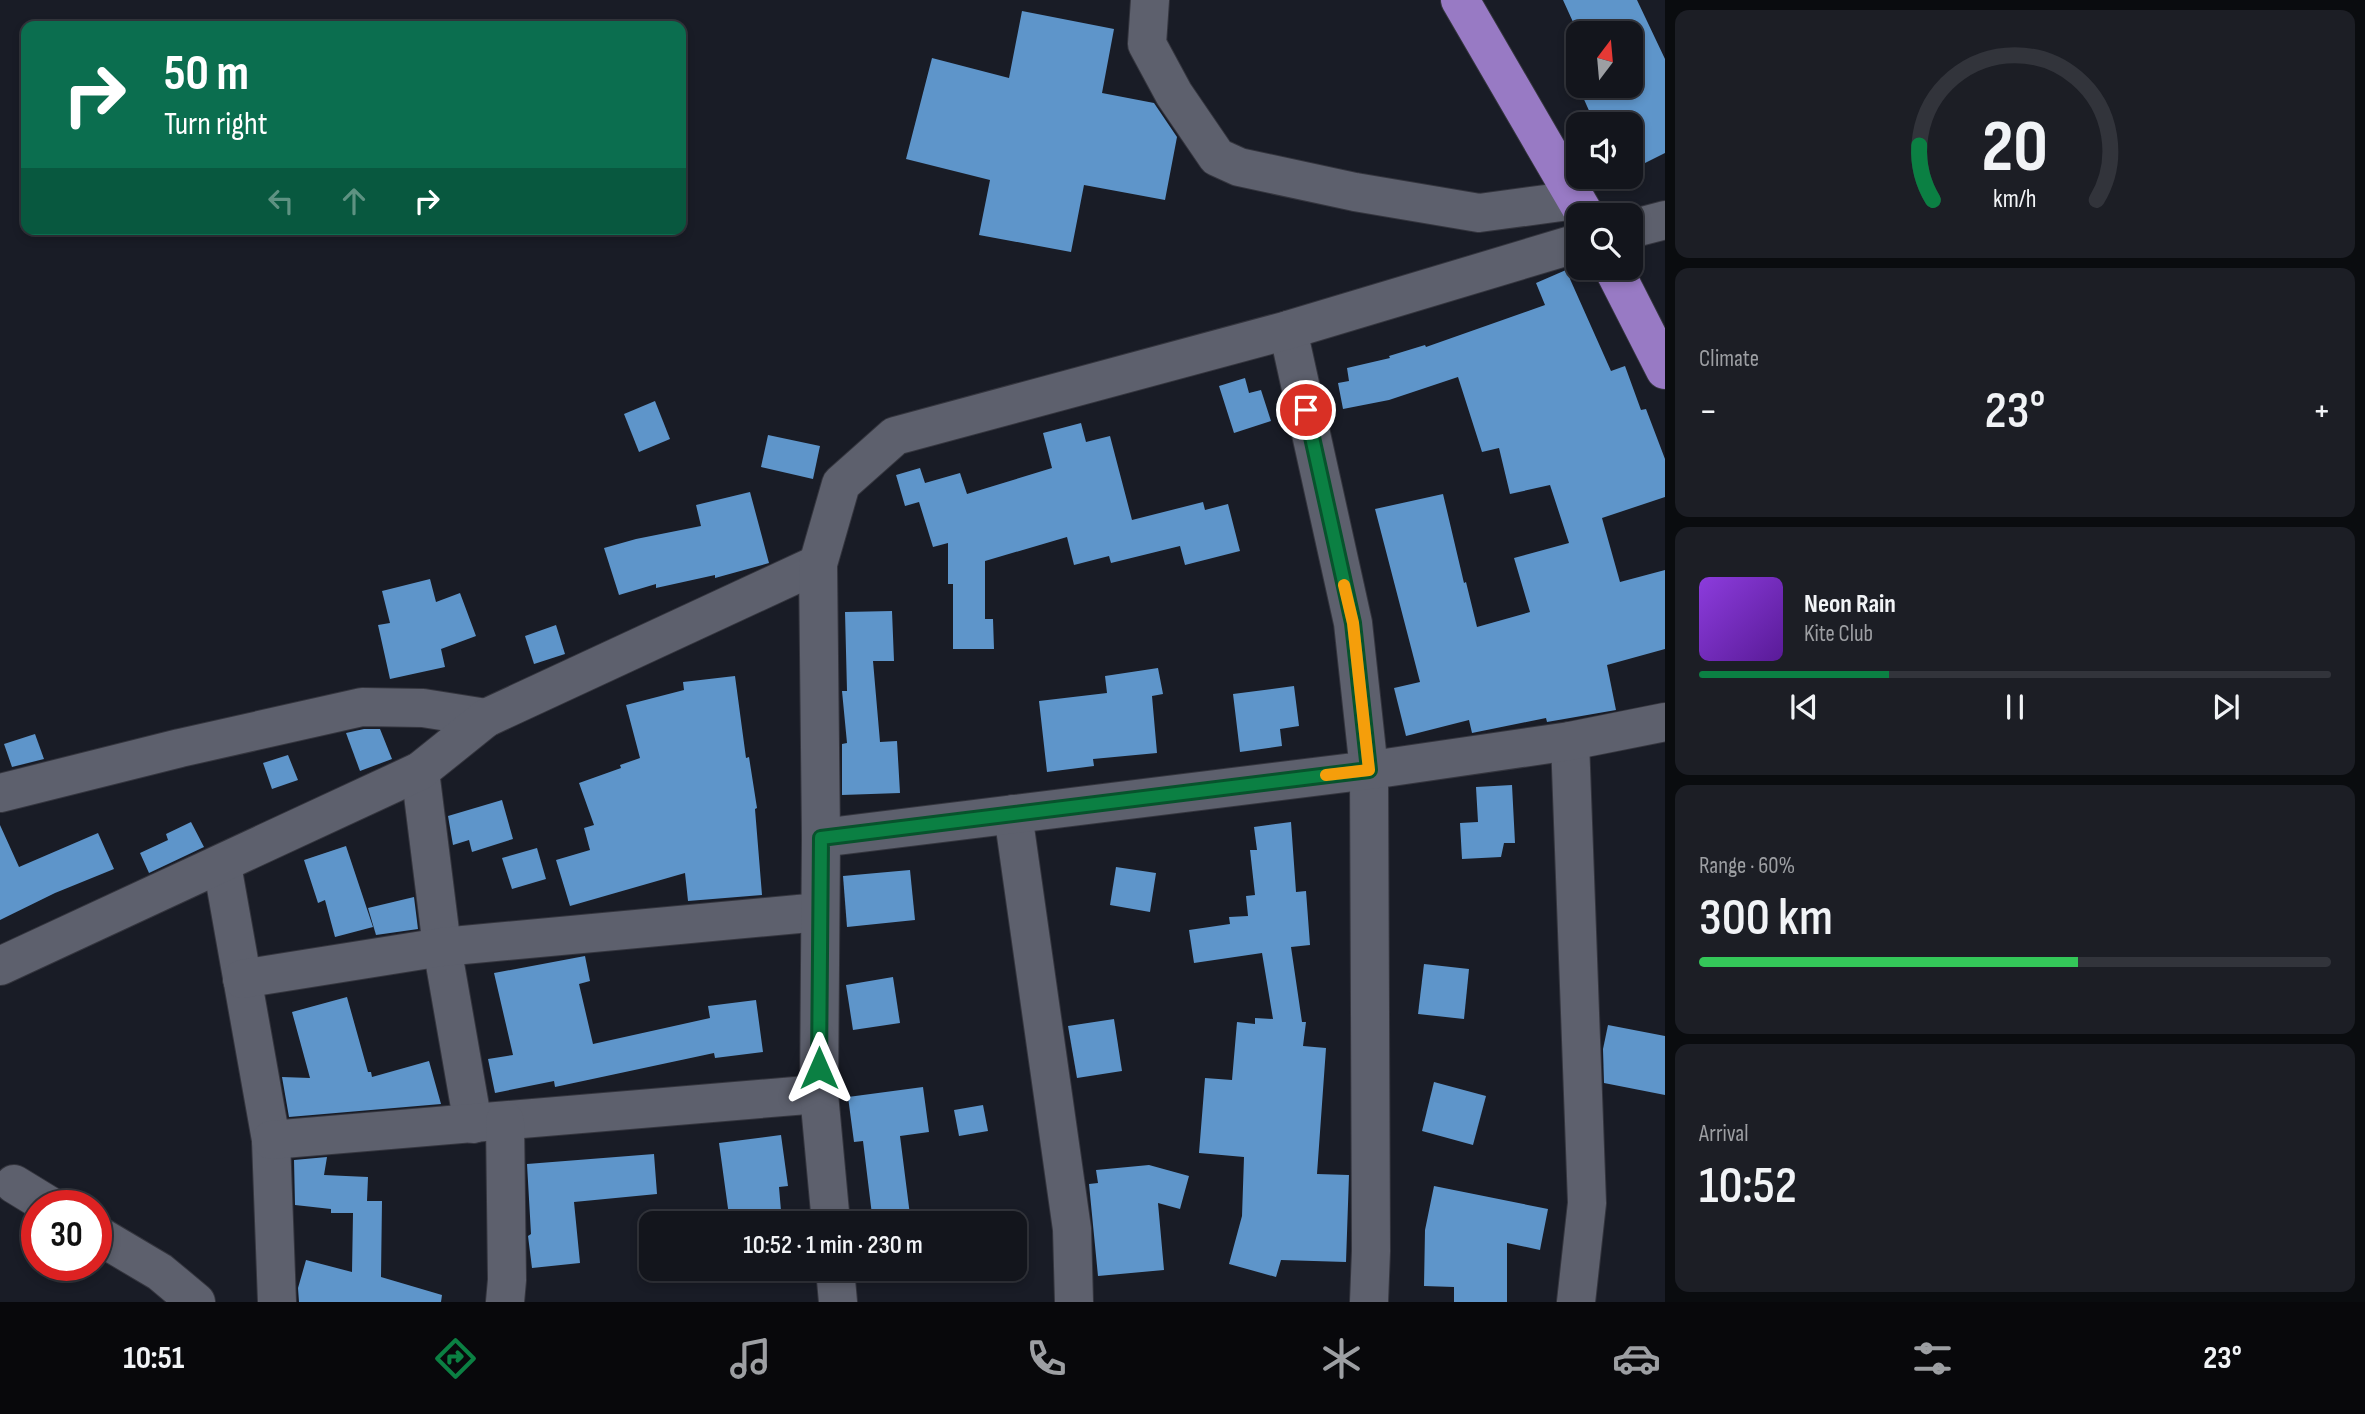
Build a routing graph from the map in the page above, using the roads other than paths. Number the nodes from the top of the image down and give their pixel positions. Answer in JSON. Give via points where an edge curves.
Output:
{"nodes":[{"id":1,"x":1150,"y":0,"type":"edge"},
{"id":2,"x":1460,"y":0,"type":"edge"},
{"id":3,"x":1577,"y":203,"type":"edge"},
{"id":4,"x":1566,"y":209,"type":"edge"},
{"id":5,"x":1665,"y":220,"type":"edge"},
{"id":6,"x":1643,"y":226,"type":"edge"},
{"id":7,"x":1566,"y":247,"type":"edge"},
{"id":8,"x":1619,"y":280,"type":"edge"},
{"id":9,"x":1288,"y":330,"type":"junction"},
{"id":10,"x":1665,"y":370,"type":"edge"},
{"id":11,"x":818,"y":564,"type":"junction"},
{"id":12,"x":486,"y":718,"type":"junction"},
{"id":13,"x":1665,"y":722,"type":"edge"},
{"id":14,"x":1570,"y":741,"type":"junction"},
{"id":15,"x":1369,"y":770,"type":"junction"},
{"id":16,"x":420,"y":771,"type":"junction"},
{"id":17,"x":0,"y":793,"type":"edge"},
{"id":18,"x":1013,"y":814,"type":"junction"},
{"id":19,"x":821,"y":838,"type":"junction"},
{"id":20,"x":222,"y":865,"type":"junction"},
{"id":21,"x":821,"y":912,"type":"junction"},
{"id":22,"x":442,"y":947,"type":"junction"},
{"id":23,"x":0,"y":966,"type":"edge"},
{"id":24,"x":242,"y":979,"type":"junction"},
{"id":25,"x":819,"y":1094,"type":"junction"},
{"id":26,"x":489,"y":1122,"type":"junction"},
{"id":27,"x":271,"y":1140,"type":"junction"},
{"id":28,"x":13,"y":1184,"type":"dead end"},
{"id":29,"x":23,"y":1190,"type":"edge"},
{"id":30,"x":830,"y":1211,"type":"edge"},
{"id":31,"x":112,"y":1244,"type":"edge"},
{"id":32,"x":836,"y":1281,"type":"edge"},
{"id":33,"x":196,"y":1302,"type":"edge"},
{"id":34,"x":277,"y":1302,"type":"edge"},
{"id":35,"x":505,"y":1302,"type":"edge"},
{"id":36,"x":838,"y":1302,"type":"edge"},
{"id":37,"x":1074,"y":1302,"type":"edge"},
{"id":38,"x":1369,"y":1302,"type":"edge"},
{"id":39,"x":1576,"y":1302,"type":"edge"}],
"edges":[{"from":1,"to":4,"type":"street","via":[[1147,44],[1174,94],[1217,156],[1252,169],[1355,192],[1479,213]]},
{"from":2,"to":3,"type":"highway"},
{"from":5,"to":6,"type":"street"},
{"from":7,"to":9,"type":"street"},
{"from":8,"to":10,"type":"highway"},
{"from":9,"to":11,"type":"street","via":[[895,436],[841,484]]},
{"from":9,"to":15,"type":"street","via":[[1353,623]]},
{"from":11,"to":12,"type":"street"},
{"from":11,"to":19,"type":"street"},
{"from":12,"to":16,"type":"street"},
{"from":12,"to":17,"type":"street","via":[[423,708],[362,707]]},
{"from":13,"to":14,"type":"street"},
{"from":14,"to":15,"type":"street"},
{"from":14,"to":39,"type":"street","via":[[1587,1203]]},
{"from":15,"to":18,"type":"street"},
{"from":15,"to":38,"type":"street"},
{"from":16,"to":20,"type":"street"},
{"from":16,"to":22,"type":"street"},
{"from":18,"to":19,"type":"street"},
{"from":18,"to":37,"type":"street","via":[[1072,1228]]},
{"from":19,"to":21,"type":"street"},
{"from":20,"to":23,"type":"street"},
{"from":20,"to":24,"type":"street"},
{"from":21,"to":22,"type":"street"},
{"from":21,"to":25,"type":"street"},
{"from":22,"to":24,"type":"street"},
{"from":22,"to":26,"type":"street"},
{"from":24,"to":27,"type":"street"},
{"from":25,"to":26,"type":"street"},
{"from":25,"to":30,"type":"street"},
{"from":26,"to":27,"type":"street"},
{"from":26,"to":35,"type":"street","via":[[507,1280]]},
{"from":27,"to":34,"type":"street"},
{"from":28,"to":29,"type":"street"},
{"from":31,"to":33,"type":"street","via":[[160,1272]]},
{"from":32,"to":36,"type":"street"}]}
